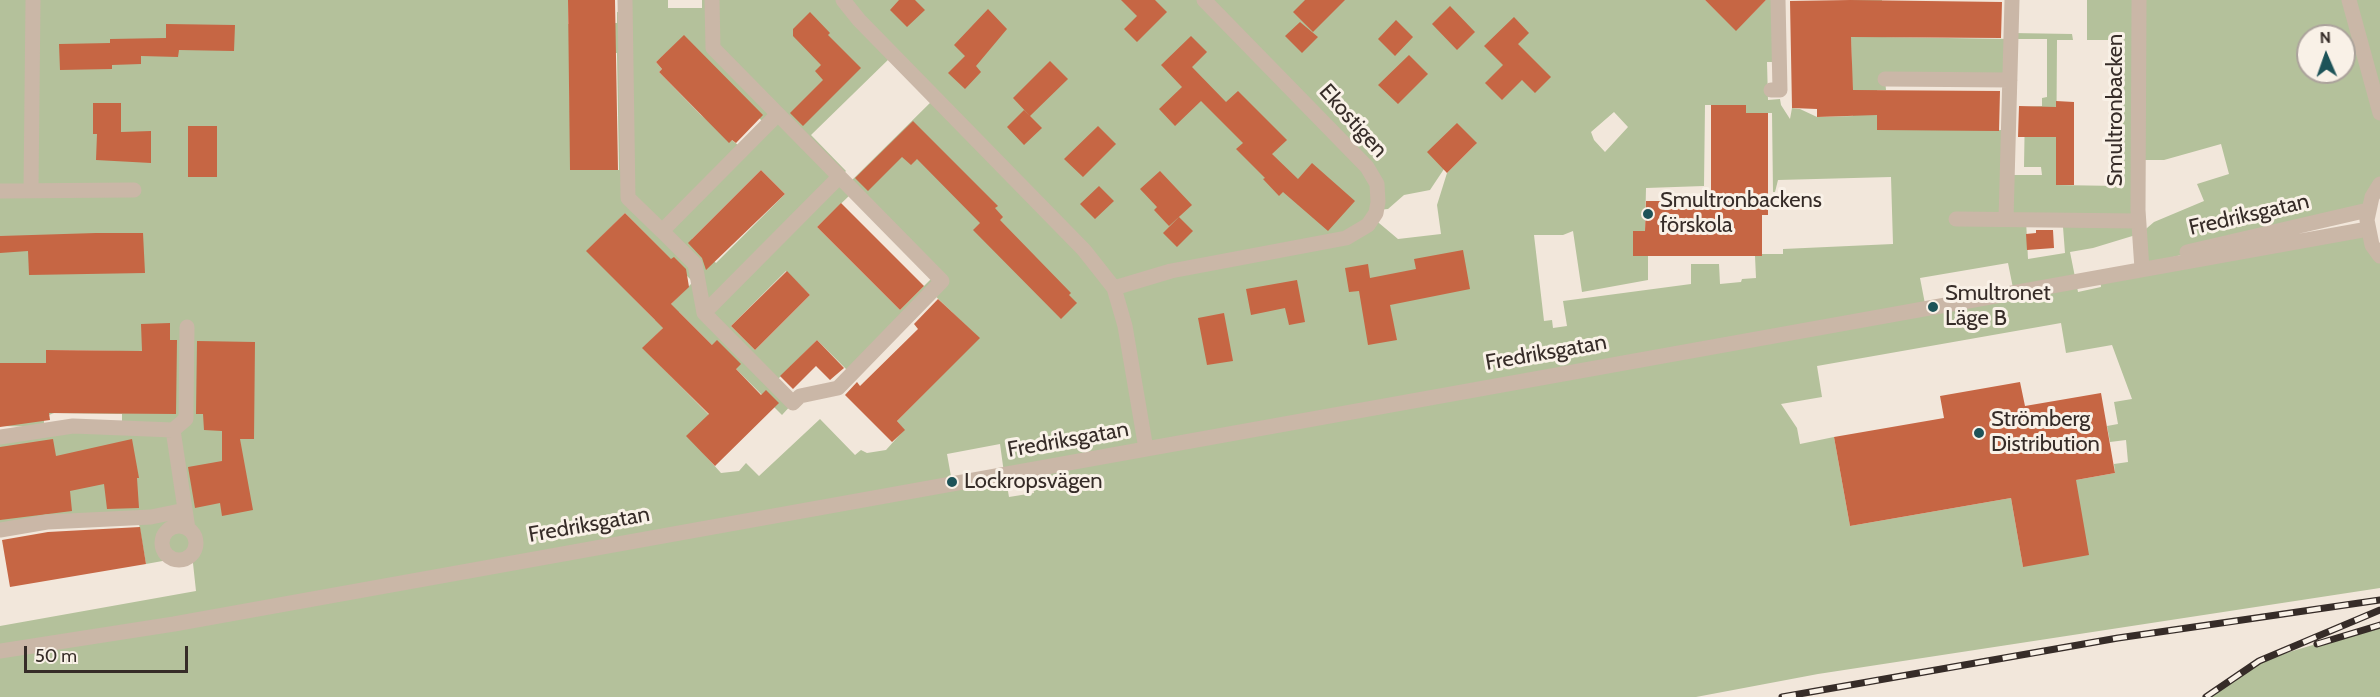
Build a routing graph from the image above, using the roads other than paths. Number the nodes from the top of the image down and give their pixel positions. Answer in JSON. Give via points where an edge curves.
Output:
{"nodes":[{"id":1,"x":33,"y":0,"type":"edge"},
{"id":2,"x":625,"y":0,"type":"edge"},
{"id":3,"x":712,"y":0,"type":"edge"},
{"id":4,"x":843,"y":0,"type":"edge"},
{"id":5,"x":1204,"y":0,"type":"edge"},
{"id":6,"x":1778,"y":0,"type":"edge"},
{"id":7,"x":2012,"y":0,"type":"edge"},
{"id":8,"x":2139,"y":0,"type":"edge"},
{"id":9,"x":2349,"y":0,"type":"edge"},
{"id":10,"x":1885,"y":79,"type":"dead end"},
{"id":11,"x":2010,"y":80,"type":"junction"},
{"id":12,"x":1771,"y":90,"type":"dead end"},
{"id":13,"x":2380,"y":113,"type":"edge"},
{"id":14,"x":777,"y":115,"type":"junction"},
{"id":15,"x":839,"y":177,"type":"junction"},
{"id":16,"x":2380,"y":184,"type":"edge"},
{"id":17,"x":134,"y":190,"type":"dead end"},
{"id":18,"x":0,"y":191,"type":"edge"},
{"id":19,"x":31,"y":191,"type":"junction"},
{"id":20,"x":2368,"y":210,"type":"junction"},
{"id":21,"x":1956,"y":219,"type":"dead end"},
{"id":22,"x":2006,"y":219,"type":"junction"},
{"id":23,"x":2138,"y":221,"type":"junction"},
{"id":24,"x":2368,"y":229,"type":"junction"},
{"id":25,"x":662,"y":231,"type":"junction"},
{"id":26,"x":2380,"y":256,"type":"edge"},
{"id":27,"x":2142,"y":269,"type":"junction"},
{"id":28,"x":1114,"y":288,"type":"junction"},
{"id":29,"x":704,"y":313,"type":"junction"},
{"id":30,"x":187,"y":327,"type":"dead end"},
{"id":31,"x":173,"y":430,"type":"junction"},
{"id":32,"x":0,"y":437,"type":"edge"},
{"id":33,"x":1146,"y":449,"type":"junction"},
{"id":34,"x":185,"y":510,"type":"junction"},
{"id":35,"x":188,"y":529,"type":"junction"},
{"id":36,"x":0,"y":530,"type":"edge"},
{"id":37,"x":0,"y":651,"type":"edge"}],
"edges":[{"from":1,"to":19,"type":"street"},
{"from":2,"to":25,"type":"street","via":[[628,198]]},
{"from":3,"to":14,"type":"street","via":[[713,48]]},
{"from":4,"to":28,"type":"street","via":[[1084,250]]},
{"from":5,"to":28,"type":"street","name":"Ekostigen","via":[[1367,167],[1377,184],[1376,213],[1368,225],[1346,238],[1172,271]]},
{"from":6,"to":12,"type":"street","via":[[1780,90]]},
{"from":7,"to":11,"type":"street"},
{"from":8,"to":23,"type":"street","name":"Smultronbacken"},
{"from":9,"to":13,"type":"street"},
{"from":10,"to":11,"type":"street"},
{"from":11,"to":22,"type":"street"},
{"from":14,"to":15,"type":"street"},
{"from":14,"to":25,"type":"street"},
{"from":15,"to":29,"type":"street"},
{"from":15,"to":29,"type":"street","via":[[942,281],[838,387],[800,396],[793,403]]},
{"from":16,"to":20,"type":"street"},
{"from":17,"to":19,"type":"street"},
{"from":18,"to":19,"type":"street"},
{"from":20,"to":24,"type":"street"},
{"from":20,"to":27,"type":"street","name":"Fredriksgatan","via":[[2206,247]]},
{"from":21,"to":22,"type":"street"},
{"from":22,"to":23,"type":"street"},
{"from":23,"to":27,"type":"street","name":"Smultronbacken"},
{"from":24,"to":26,"type":"street"},
{"from":24,"to":27,"type":"street","name":"Fredriksgatan"},
{"from":25,"to":29,"type":"street","via":[[695,264]]},
{"from":27,"to":33,"type":"street","name":"Fredriksgatan"},
{"from":28,"to":33,"type":"street","via":[[1125,326]]},
{"from":30,"to":31,"type":"street","via":[[186,419]]},
{"from":31,"to":32,"type":"street","via":[[73,426]]},
{"from":31,"to":34,"type":"street"},
{"from":33,"to":37,"type":"street","name":"Fredriksgatan","via":[[174,624]]},
{"from":34,"to":35,"type":"street"},
{"from":34,"to":36,"type":"street","via":[[151,517],[47,522]]},
{"from":35,"to":35,"type":"street","via":[[196,543],[194,560],[168,556],[162,546],[167,531],[177,526]]}]}
